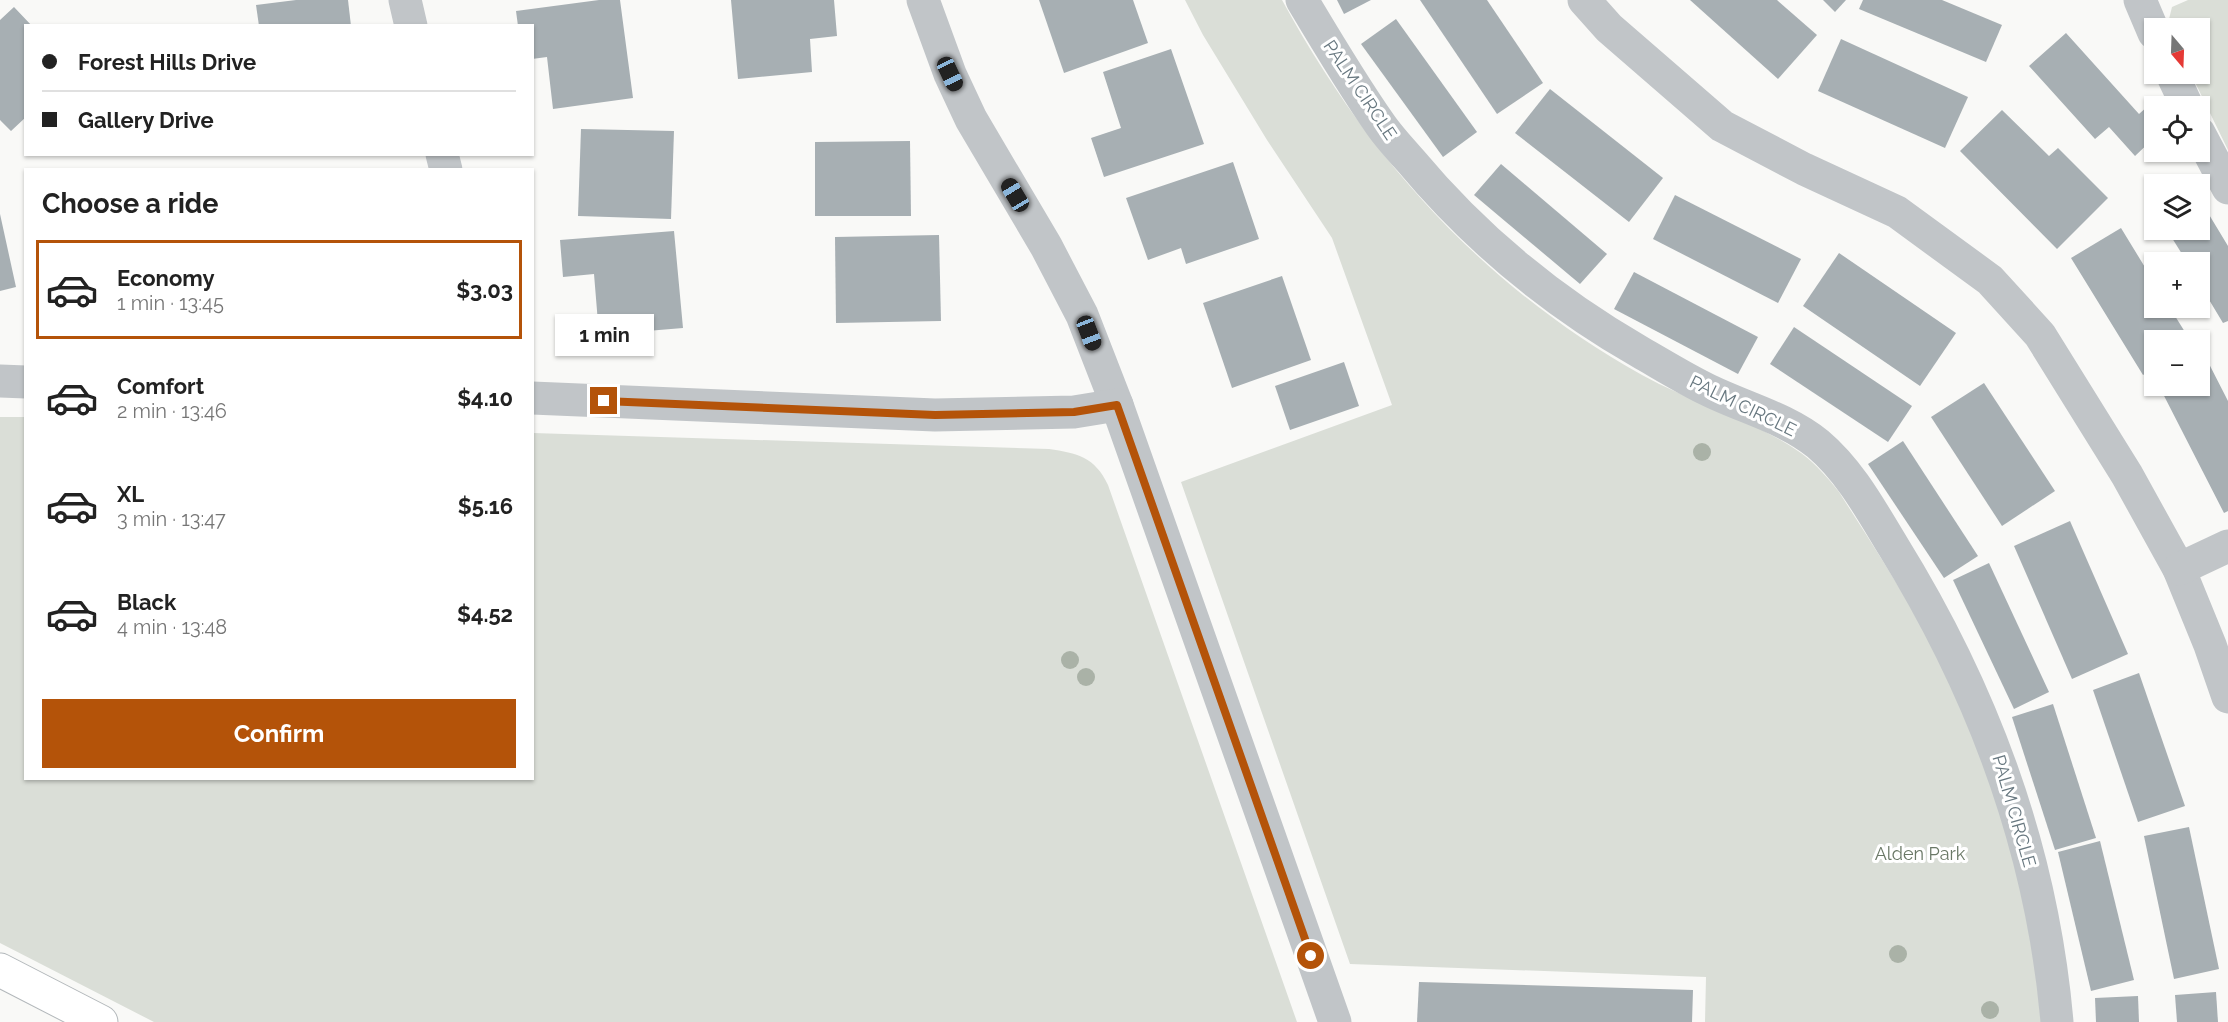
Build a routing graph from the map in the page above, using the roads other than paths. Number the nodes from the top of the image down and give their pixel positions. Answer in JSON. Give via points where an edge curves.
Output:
{"nodes":[{"id":1,"x":405,"y":0,"type":"edge"},
{"id":2,"x":923,"y":0,"type":"edge"},
{"id":3,"x":1302,"y":0,"type":"edge"},
{"id":4,"x":1584,"y":0,"type":"edge"},
{"id":5,"x":2140,"y":0,"type":"edge"},
{"id":6,"x":2148,"y":18,"type":"edge"},
{"id":7,"x":411,"y":24,"type":"edge"},
{"id":8,"x":2210,"y":153,"type":"edge"},
{"id":9,"x":2228,"y":188,"type":"edge"},
{"id":10,"x":0,"y":381,"type":"edge"},
{"id":11,"x":24,"y":382,"type":"edge"},
{"id":12,"x":534,"y":398,"type":"edge"},
{"id":13,"x":1117,"y":405,"type":"junction"},
{"id":14,"x":2228,"y":546,"type":"edge"},
{"id":15,"x":2179,"y":569,"type":"junction"},
{"id":16,"x":2228,"y":697,"type":"edge"},
{"id":17,"x":0,"y":970,"type":"edge"},
{"id":18,"x":101,"y":1022,"type":"edge"},
{"id":19,"x":1335,"y":1022,"type":"edge"},
{"id":20,"x":2057,"y":1022,"type":"edge"}],
"edges":[{"from":1,"to":7,"type":"street"},
{"from":2,"to":13,"type":"street","via":[[967,110],[1082,315]]},
{"from":3,"to":20,"type":"street","name":"PALM CIRCLE","via":[[1382,127],[1477,232],[1585,320],[1705,389],[1791,426],[1819,445],[1857,487],[1938,622],[1993,740],[2036,887]]},
{"from":4,"to":15,"type":"street","via":[[1609,28],[1722,126],[1897,212],[1990,280],[2040,335],[2127,475]]},
{"from":5,"to":6,"type":"street"},
{"from":8,"to":9,"type":"street"},
{"from":10,"to":11,"type":"street"},
{"from":12,"to":13,"type":"street","via":[[935,415],[1074,412]]},
{"from":13,"to":19,"type":"street"},
{"from":14,"to":15,"type":"street"},
{"from":15,"to":16,"type":"street"},
{"from":17,"to":18,"type":"main road"}]}
